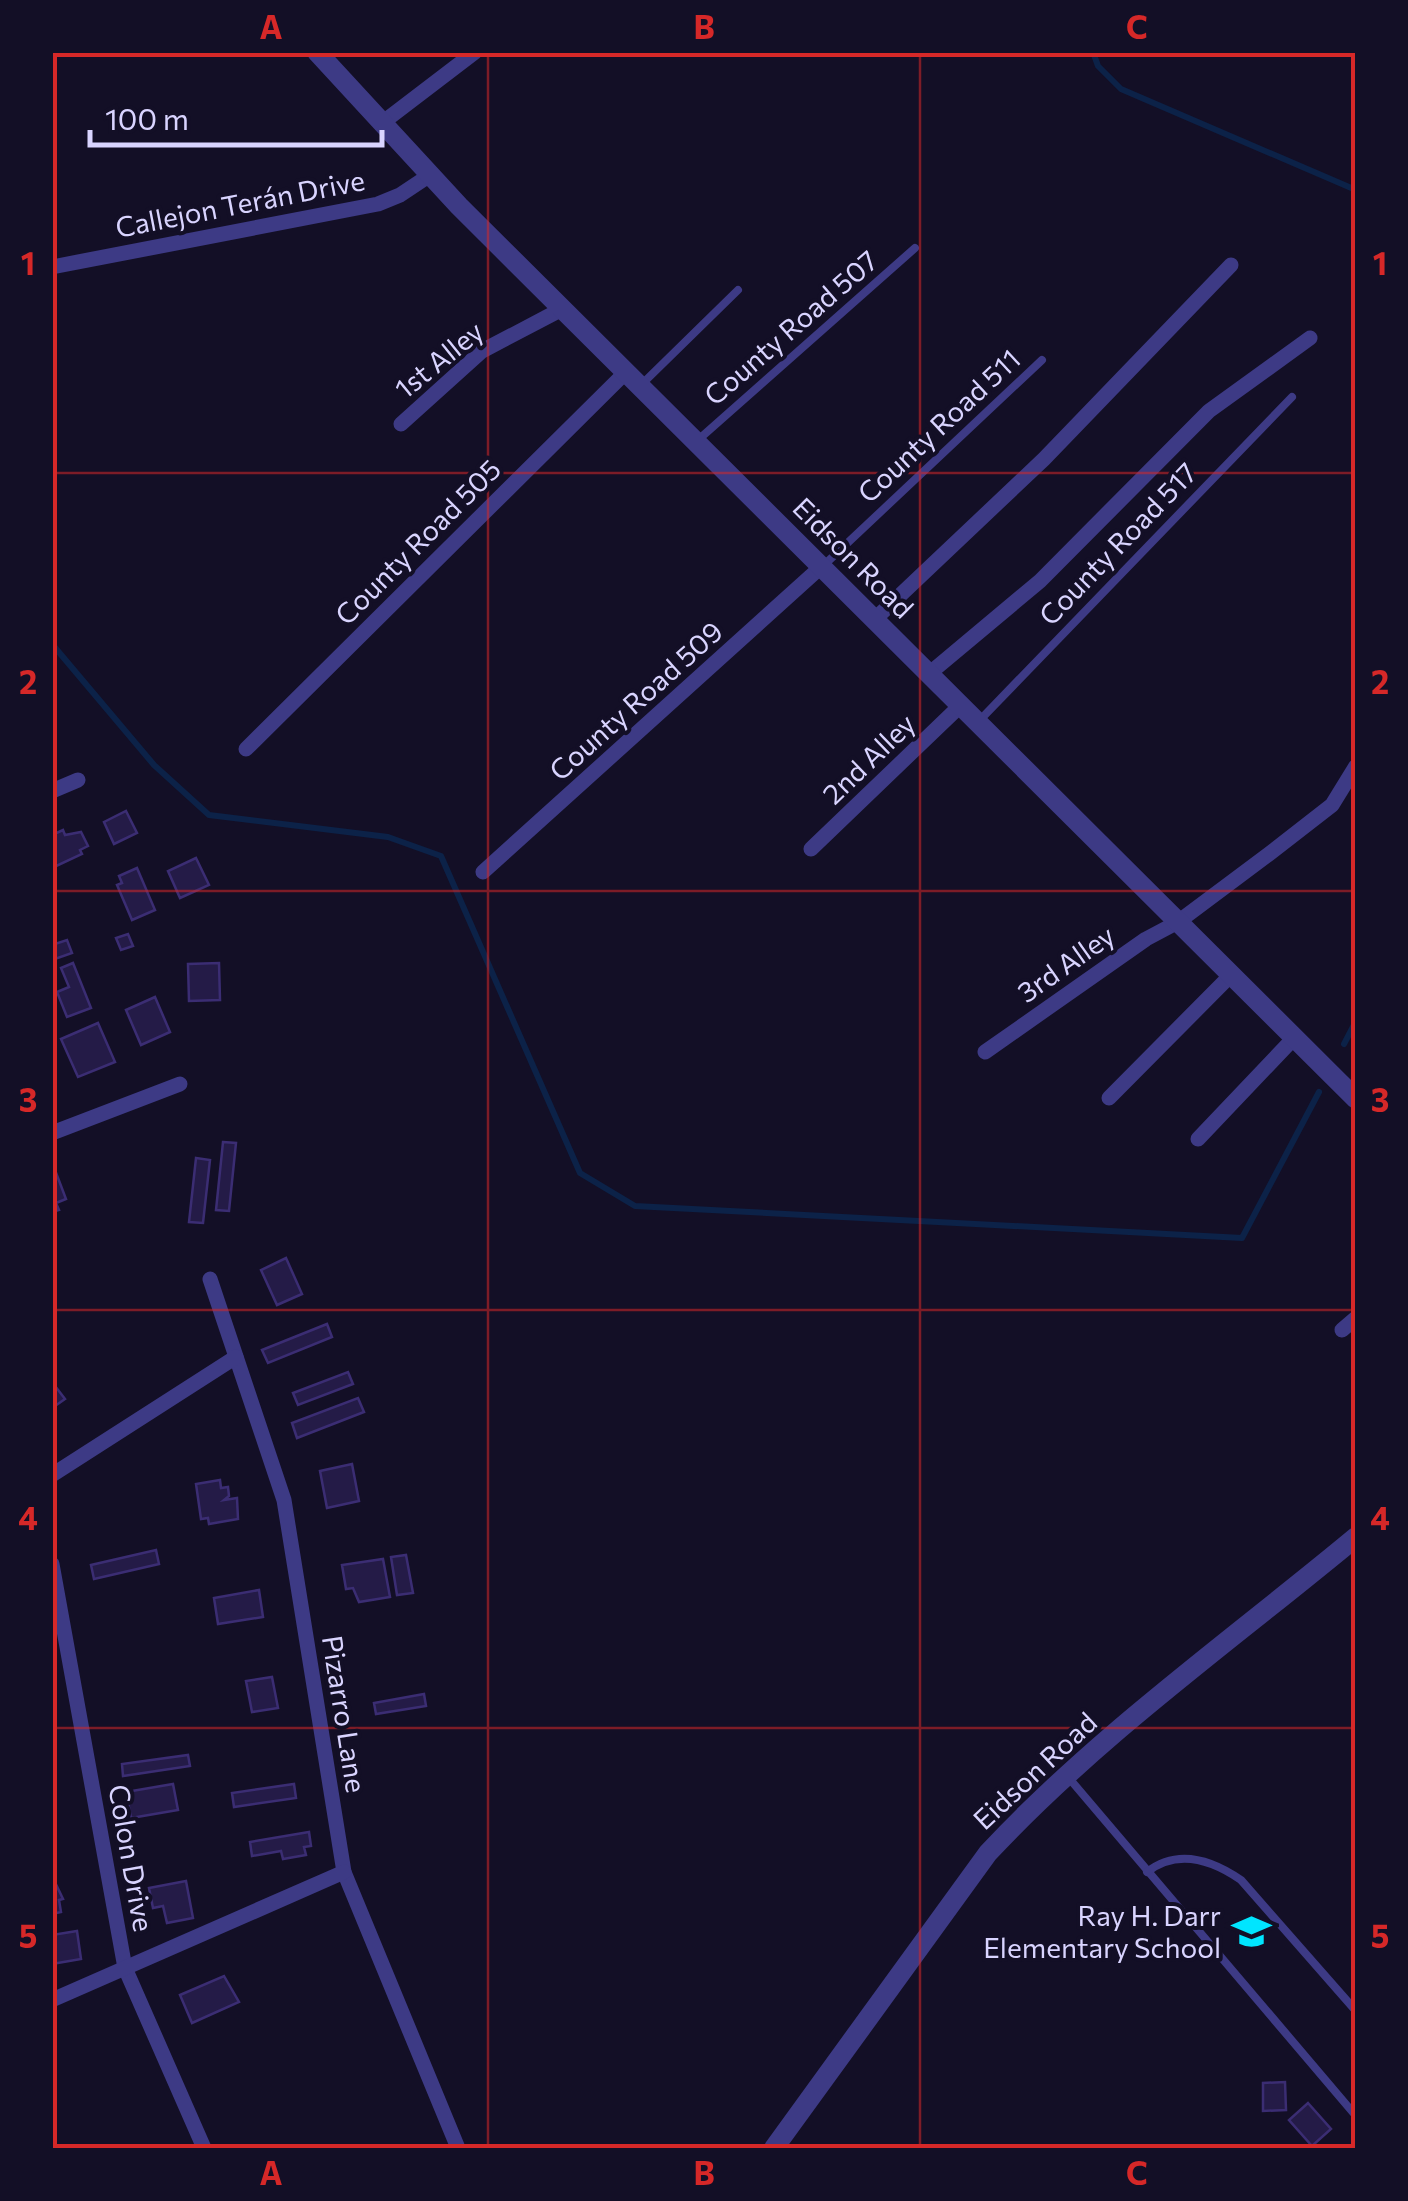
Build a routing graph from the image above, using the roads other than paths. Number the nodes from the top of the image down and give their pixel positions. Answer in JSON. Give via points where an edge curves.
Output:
{"nodes":[{"id":1,"x":316,"y":52,"type":"edge"},
{"id":2,"x":475,"y":52,"type":"edge"},
{"id":3,"x":382,"y":124,"type":"junction"},
{"id":4,"x":430,"y":175,"type":"junction"},
{"id":5,"x":916,"y":248,"type":"dead end"},
{"id":6,"x":1231,"y":266,"type":"dead end"},
{"id":7,"x":52,"y":267,"type":"edge"},
{"id":8,"x":738,"y":290,"type":"dead end"},
{"id":9,"x":562,"y":309,"type":"junction"},
{"id":10,"x":1310,"y":338,"type":"dead end"},
{"id":11,"x":1042,"y":360,"type":"dead end"},
{"id":12,"x":633,"y":379,"type":"junction"},
{"id":13,"x":1292,"y":396,"type":"dead end"},
{"id":14,"x":401,"y":424,"type":"dead end"},
{"id":15,"x":696,"y":441,"type":"junction"},
{"id":16,"x":822,"y":566,"type":"junction"},
{"id":17,"x":875,"y":619,"type":"junction"},
{"id":18,"x":930,"y":674,"type":"junction"},
{"id":19,"x":961,"y":705,"type":"junction"},
{"id":20,"x":978,"y":722,"type":"junction"},
{"id":21,"x":246,"y":749,"type":"dead end"},
{"id":22,"x":1356,"y":766,"type":"edge"},
{"id":23,"x":78,"y":780,"type":"dead end"},
{"id":24,"x":52,"y":791,"type":"edge"},
{"id":25,"x":811,"y":849,"type":"dead end"},
{"id":26,"x":483,"y":872,"type":"dead end"},
{"id":27,"x":1178,"y":922,"type":"junction"},
{"id":28,"x":1231,"y":975,"type":"junction"},
{"id":29,"x":1294,"y":1038,"type":"junction"},
{"id":30,"x":986,"y":1052,"type":"dead end"},
{"id":31,"x":180,"y":1084,"type":"dead end"},
{"id":32,"x":1109,"y":1098,"type":"dead end"},
{"id":33,"x":1356,"y":1099,"type":"edge"},
{"id":34,"x":52,"y":1133,"type":"edge"},
{"id":35,"x":1198,"y":1139,"type":"dead end"},
{"id":36,"x":210,"y":1279,"type":"dead end"},
{"id":37,"x":1356,"y":1318,"type":"edge"},
{"id":38,"x":1342,"y":1330,"type":"dead end"},
{"id":39,"x":236,"y":1356,"type":"junction"},
{"id":40,"x":52,"y":1475,"type":"edge"},
{"id":41,"x":1356,"y":1537,"type":"edge"},
{"id":42,"x":52,"y":1564,"type":"edge"},
{"id":43,"x":1068,"y":1777,"type":"junction"},
{"id":44,"x":344,"y":1872,"type":"junction"},
{"id":45,"x":1147,"y":1872,"type":"junction"},
{"id":46,"x":125,"y":1968,"type":"junction"},
{"id":47,"x":52,"y":2000,"type":"edge"},
{"id":48,"x":1356,"y":2010,"type":"edge"},
{"id":49,"x":1356,"y":2116,"type":"edge"},
{"id":50,"x":204,"y":2148,"type":"edge"},
{"id":51,"x":458,"y":2148,"type":"edge"},
{"id":52,"x":774,"y":2148,"type":"edge"}],
"edges":[{"from":1,"to":3,"type":"street","name":"Eidson Road"},
{"from":2,"to":3,"type":"street"},
{"from":3,"to":4,"type":"street","name":"Eidson Road"},
{"from":4,"to":7,"type":"street","name":"Callejon Terán Drive","via":[[378,204]]},
{"from":4,"to":9,"type":"street","name":"Eidson Road"},
{"from":5,"to":15,"type":"lane","name":"County Road 507"},
{"from":6,"to":17,"type":"street","via":[[1044,459]]},
{"from":8,"to":12,"type":"lane"},
{"from":9,"to":12,"type":"street","name":"Eidson Road"},
{"from":9,"to":14,"type":"street","name":"1st Alley","via":[[482,351]]},
{"from":10,"to":18,"type":"street","via":[[1209,411],[1040,581]]},
{"from":11,"to":16,"type":"lane","name":"County Road 511"},
{"from":12,"to":15,"type":"street","name":"Eidson Road"},
{"from":12,"to":21,"type":"street","name":"County Road 505"},
{"from":13,"to":20,"type":"lane","name":"County Road 517"},
{"from":15,"to":16,"type":"street","name":"Eidson Road"},
{"from":16,"to":17,"type":"street","name":"Eidson Road"},
{"from":16,"to":26,"type":"street","name":"County Road 509"},
{"from":17,"to":18,"type":"street","name":"Eidson Road"},
{"from":18,"to":19,"type":"street","name":"Eidson Road"},
{"from":19,"to":20,"type":"street","name":"Eidson Road"},
{"from":19,"to":25,"type":"street","name":"2nd Alley"},
{"from":20,"to":27,"type":"street","name":"Eidson Road"},
{"from":22,"to":27,"type":"street","name":"3rd Alley","via":[[1332,805]]},
{"from":23,"to":24,"type":"street"},
{"from":27,"to":28,"type":"street","name":"Eidson Road"},
{"from":27,"to":30,"type":"street","name":"3rd Alley"},
{"from":28,"to":29,"type":"street","name":"Eidson Road"},
{"from":28,"to":32,"type":"street"},
{"from":29,"to":33,"type":"street","name":"Eidson Road"},
{"from":29,"to":35,"type":"street"},
{"from":31,"to":34,"type":"street"},
{"from":36,"to":39,"type":"street","name":"Pizarro Lane"},
{"from":37,"to":38,"type":"street"},
{"from":39,"to":40,"type":"street"},
{"from":39,"to":44,"type":"street","name":"Pizarro Lane","via":[[284,1500]]},
{"from":41,"to":43,"type":"street","name":"Eidson Road"},
{"from":42,"to":46,"type":"street","name":"Colon Drive"},
{"from":43,"to":45,"type":"lane"},
{"from":43,"to":52,"type":"street","name":"Eidson Road","via":[[988,1852]]},
{"from":44,"to":46,"type":"street"},
{"from":44,"to":51,"type":"street","name":"Pizarro Lane"},
{"from":45,"to":48,"type":"lane","via":[[1186,1858],[1225,1868]]},
{"from":45,"to":49,"type":"lane"},
{"from":46,"to":47,"type":"street"},
{"from":46,"to":50,"type":"street","name":"Colon Drive"}]}
